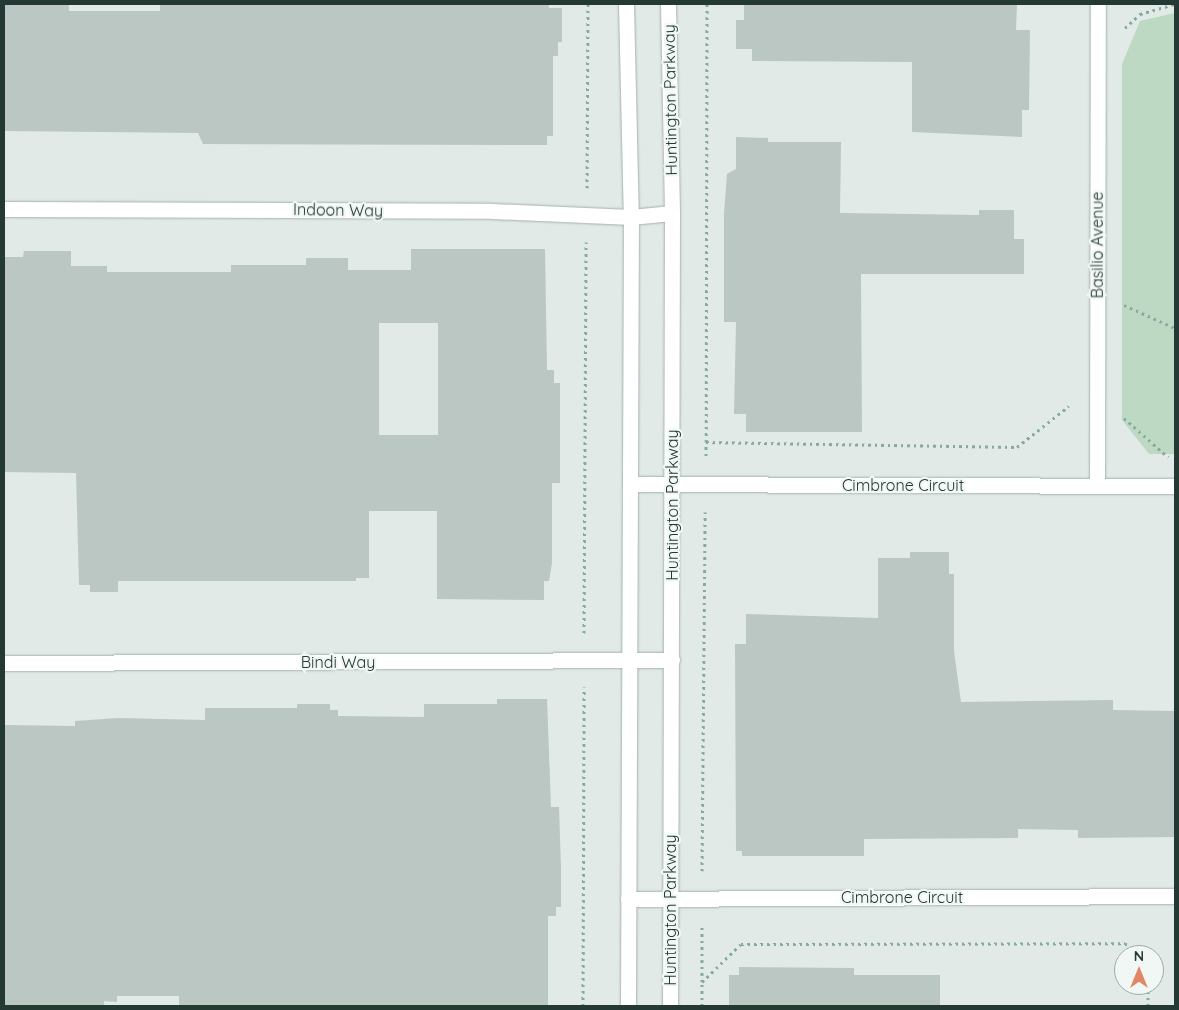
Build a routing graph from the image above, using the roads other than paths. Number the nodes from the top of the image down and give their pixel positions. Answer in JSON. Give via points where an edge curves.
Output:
{"nodes":[{"id":1,"x":626,"y":4,"type":"edge"},
{"id":2,"x":668,"y":4,"type":"edge"},
{"id":3,"x":1098,"y":4,"type":"edge"},
{"id":4,"x":4,"y":209,"type":"edge"},
{"id":5,"x":672,"y":213,"type":"junction"},
{"id":6,"x":631,"y":217,"type":"junction"},
{"id":7,"x":630,"y":484,"type":"junction"},
{"id":8,"x":672,"y":485,"type":"junction"},
{"id":9,"x":1097,"y":486,"type":"junction"},
{"id":10,"x":1175,"y":486,"type":"edge"},
{"id":11,"x":672,"y":660,"type":"junction"},
{"id":12,"x":630,"y":661,"type":"junction"},
{"id":13,"x":4,"y":663,"type":"edge"},
{"id":14,"x":1175,"y":896,"type":"edge"},
{"id":15,"x":628,"y":899,"type":"junction"},
{"id":16,"x":670,"y":899,"type":"junction"},
{"id":17,"x":628,"y":1006,"type":"edge"},
{"id":18,"x":670,"y":1006,"type":"edge"}],
"edges":[{"from":1,"to":6,"type":"street"},
{"from":2,"to":5,"type":"street","name":"Huntington Parkway"},
{"from":3,"to":9,"type":"street","name":"Basilio Avenue"},
{"from":4,"to":6,"type":"street","name":"Indoon Way"},
{"from":5,"to":6,"type":"street","name":"Indoon Way"},
{"from":5,"to":8,"type":"street","name":"Huntington Parkway"},
{"from":6,"to":7,"type":"street"},
{"from":7,"to":8,"type":"street","name":"Cimbrone Circuit"},
{"from":7,"to":12,"type":"street"},
{"from":8,"to":9,"type":"street","name":"Cimbrone Circuit"},
{"from":8,"to":11,"type":"street","name":"Huntington Parkway"},
{"from":9,"to":10,"type":"street","name":"Cimbrone Circuit"},
{"from":11,"to":12,"type":"street","name":"Bindi Way"},
{"from":11,"to":16,"type":"street","name":"Huntington Parkway"},
{"from":12,"to":13,"type":"street","name":"Bindi Way"},
{"from":12,"to":15,"type":"street"},
{"from":14,"to":16,"type":"street","name":"Cimbrone Circuit"},
{"from":15,"to":16,"type":"street","name":"Cimbrone Circuit"},
{"from":15,"to":17,"type":"street"},
{"from":16,"to":18,"type":"street","name":"Huntington Parkway"}]}
